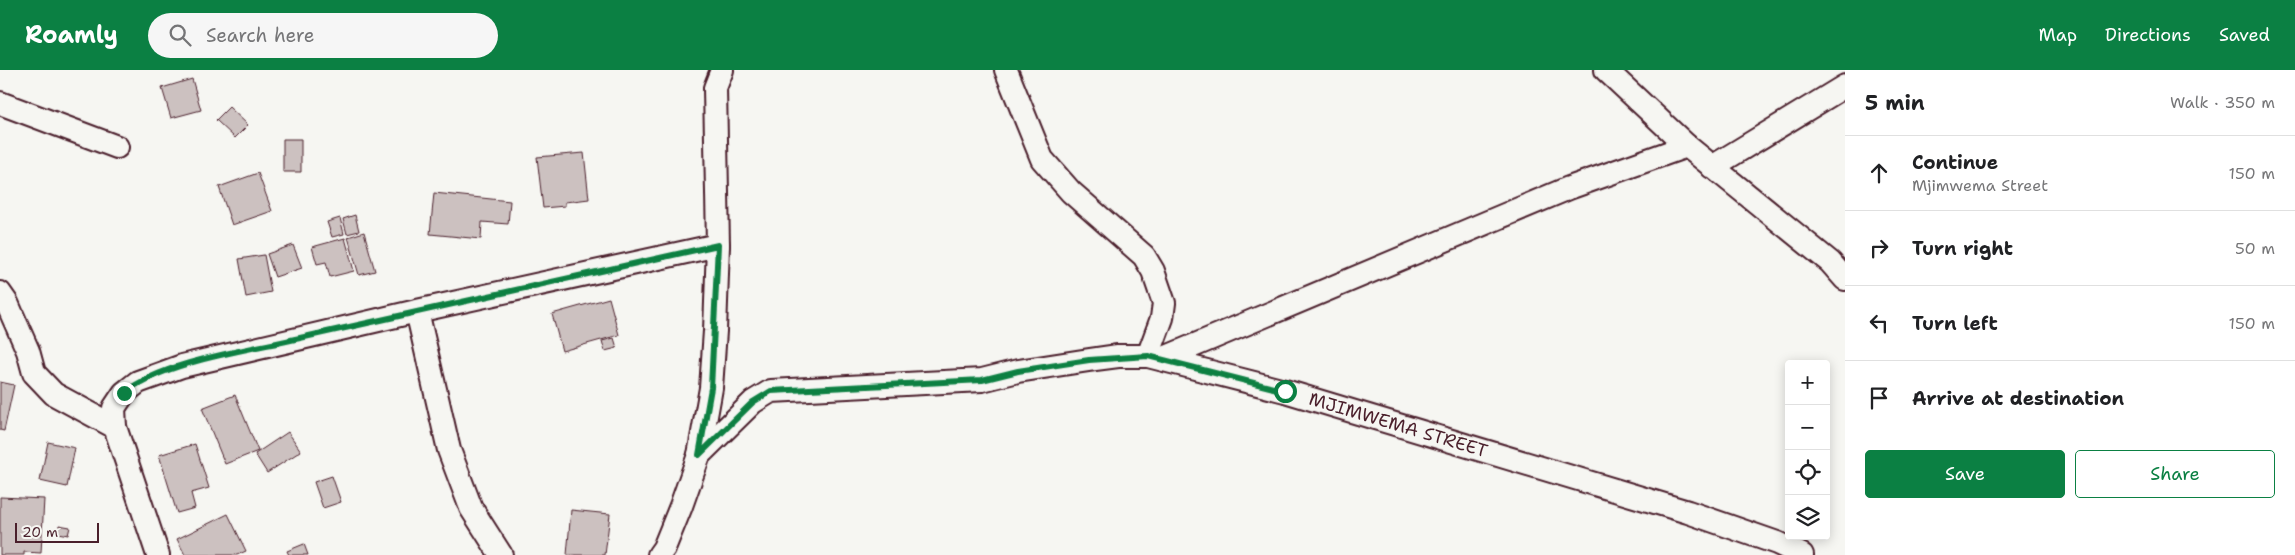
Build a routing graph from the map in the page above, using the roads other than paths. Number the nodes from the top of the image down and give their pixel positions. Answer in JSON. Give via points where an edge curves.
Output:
{"nodes":[{"id":1,"x":722,"y":70,"type":"edge"},
{"id":2,"x":1006,"y":70,"type":"edge"},
{"id":3,"x":1606,"y":70,"type":"edge"},
{"id":4,"x":1845,"y":86,"type":"edge"},
{"id":5,"x":0,"y":103,"type":"edge"},
{"id":6,"x":1687,"y":146,"type":"junction"},
{"id":7,"x":117,"y":147,"type":"dead end"},
{"id":8,"x":1712,"y":167,"type":"junction"},
{"id":9,"x":718,"y":245,"type":"junction"},
{"id":10,"x":1845,"y":279,"type":"edge"},
{"id":11,"x":0,"y":293,"type":"edge"},
{"id":12,"x":417,"y":311,"type":"junction"},
{"id":13,"x":1155,"y":357,"type":"junction"},
{"id":14,"x":115,"y":427,"type":"junction"},
{"id":15,"x":699,"y":455,"type":"junction"},
{"id":16,"x":158,"y":555,"type":"edge"},
{"id":17,"x":501,"y":555,"type":"edge"},
{"id":18,"x":658,"y":555,"type":"edge"},
{"id":19,"x":1802,"y":555,"type":"edge"}],
"edges":[{"from":1,"to":9,"type":"street","via":[[715,88]]},
{"from":2,"to":13,"type":"street","via":[[1042,159],[1071,192],[1144,256],[1154,271],[1164,303]]},
{"from":3,"to":6,"type":"street"},
{"from":4,"to":8,"type":"street"},
{"from":5,"to":7,"type":"street"},
{"from":6,"to":8,"type":"street"},
{"from":6,"to":13,"type":"street","via":[[1569,188]]},
{"from":8,"to":10,"type":"street","via":[[1830,262]]},
{"from":9,"to":12,"type":"street"},
{"from":9,"to":15,"type":"street","via":[[711,388]]},
{"from":11,"to":14,"type":"street","via":[[28,350],[34,373],[54,394]]},
{"from":12,"to":14,"type":"street","via":[[182,366],[138,382],[124,393],[114,408]]},
{"from":12,"to":17,"type":"street","via":[[449,450],[471,508]]},
{"from":13,"to":15,"type":"street","name":"MJIMWEMA STREET","via":[[1089,360],[982,380],[771,391],[753,402]]},
{"from":13,"to":19,"type":"street","name":"MJIMWEMA STREET","via":[[1285,391],[1688,512]]},
{"from":14,"to":16,"type":"street"},
{"from":15,"to":18,"type":"street","name":"MJIMWEMA STREET","via":[[668,539]]}]}
